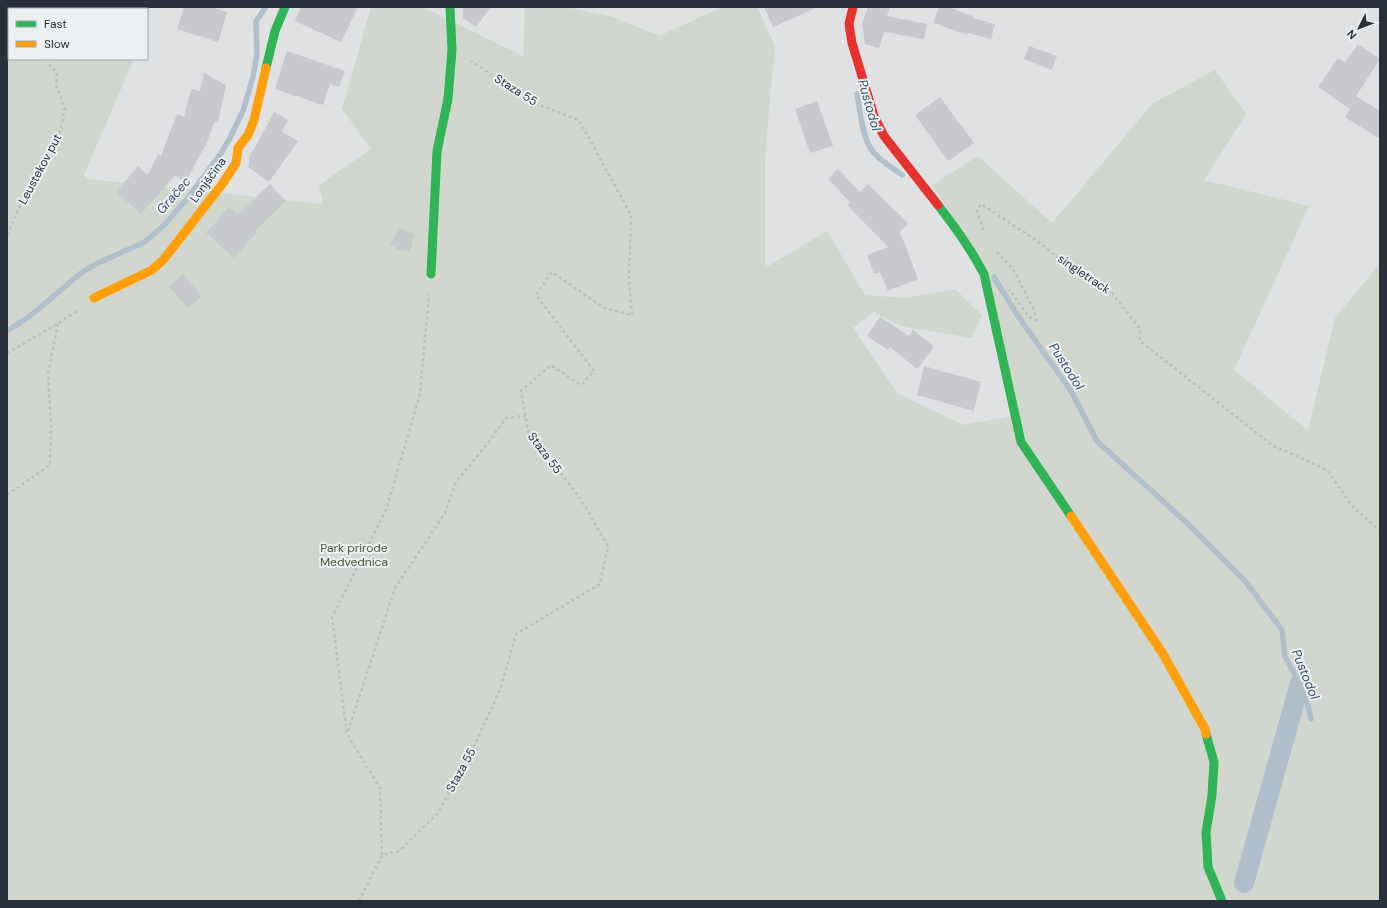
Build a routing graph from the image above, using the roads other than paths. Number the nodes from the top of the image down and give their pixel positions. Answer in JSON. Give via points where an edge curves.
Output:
{"nodes":[{"id":1,"x":285,"y":7,"type":"edge"},
{"id":2,"x":450,"y":7,"type":"edge"},
{"id":3,"x":853,"y":7,"type":"edge"},
{"id":4,"x":431,"y":274,"type":"road end"},
{"id":5,"x":94,"y":298,"type":"road end"},
{"id":6,"x":1222,"y":901,"type":"edge"}],
"edges":[{"from":1,"to":5,"type":"street","name":"Lonjščina","via":[[275,31],[254,120],[248,135],[238,148],[236,164],[164,259],[152,270]]},
{"from":2,"to":4,"type":"street","via":[[452,50],[448,99],[437,151]]},
{"from":3,"to":6,"type":"street","via":[[849,24],[852,43],[874,116],[884,136],[954,224],[984,274],[1020,442],[1163,654],[1205,729],[1214,762],[1206,832],[1208,867]]}]}
